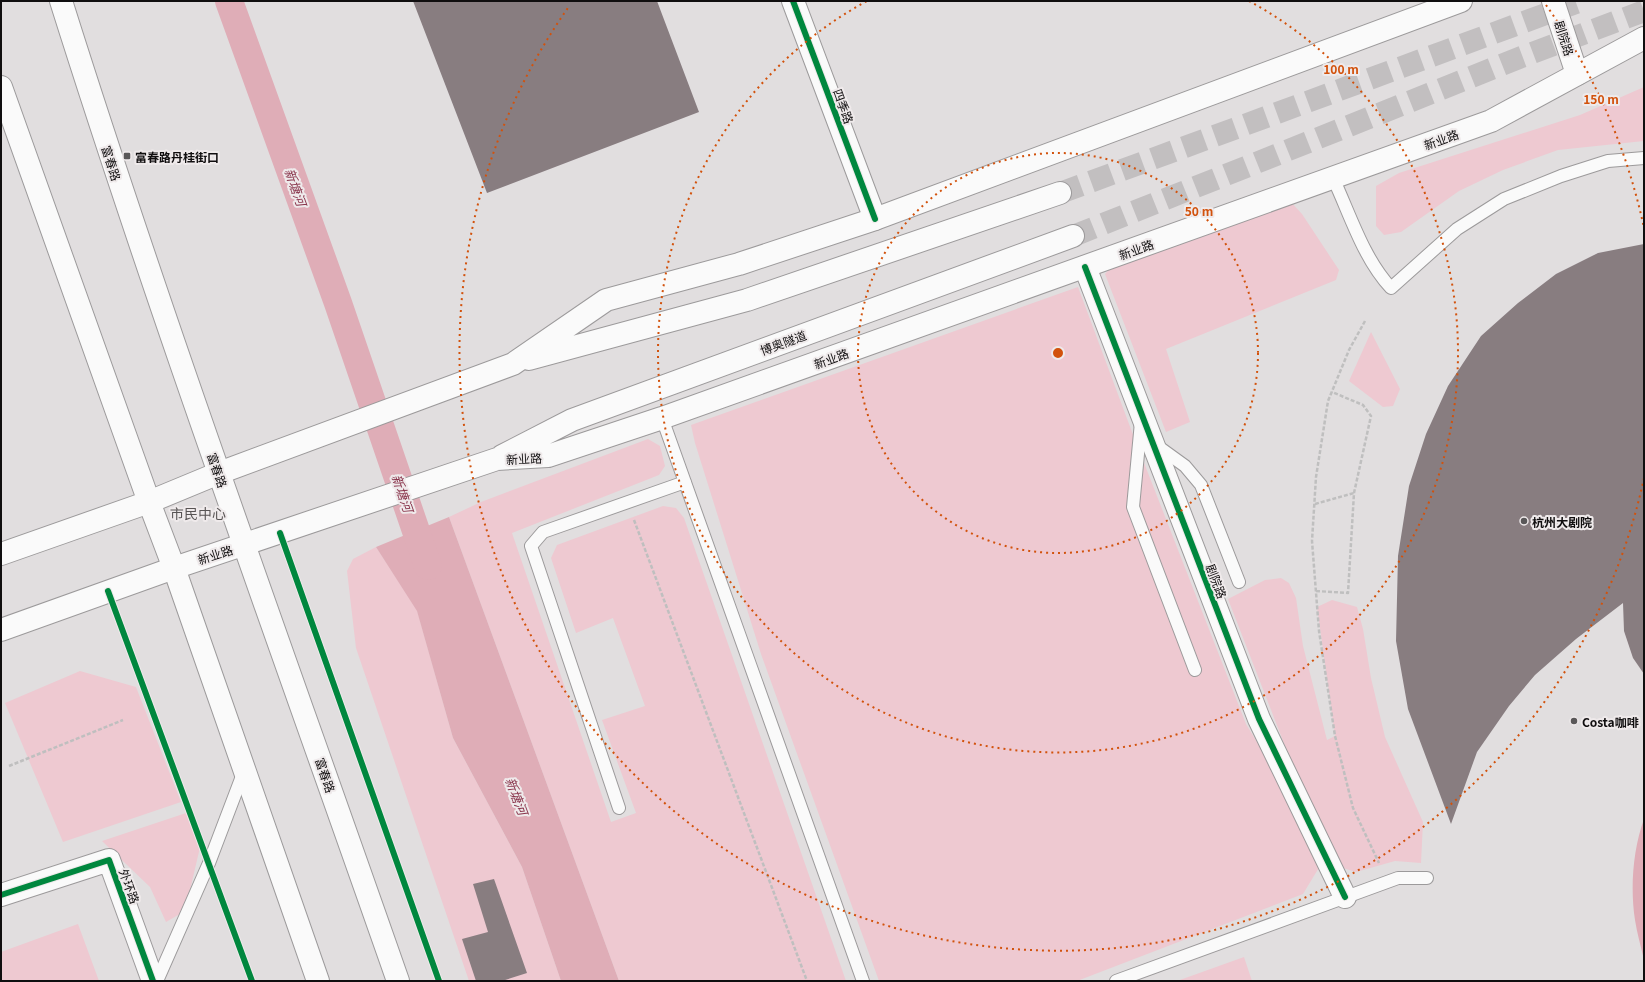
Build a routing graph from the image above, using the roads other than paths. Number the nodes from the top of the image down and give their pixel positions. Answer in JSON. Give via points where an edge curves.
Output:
{"nodes":[{"id":1,"x":61,"y":1,"type":"edge"},
{"id":2,"x":793,"y":1,"type":"edge"},
{"id":3,"x":1461,"y":1,"type":"edge"},
{"id":4,"x":1554,"y":1,"type":"edge"},
{"id":5,"x":1644,"y":38,"type":"edge"},
{"id":6,"x":1577,"y":74,"type":"junction"},
{"id":7,"x":1,"y":87,"type":"edge"},
{"id":8,"x":1644,"y":158,"type":"edge"},
{"id":9,"x":1333,"y":178,"type":"junction"},
{"id":10,"x":1060,"y":193,"type":"tunnel mouth"},
{"id":11,"x":875,"y":219,"type":"junction"},
{"id":12,"x":1073,"y":236,"type":"tunnel mouth"},
{"id":13,"x":1085,"y":267,"type":"junction"},
{"id":14,"x":513,"y":364,"type":"junction"},
{"id":15,"x":1142,"y":415,"type":"junction"},
{"id":16,"x":662,"y":418,"type":"junction"},
{"id":17,"x":1151,"y":442,"type":"junction"},
{"id":18,"x":497,"y":459,"type":"junction"},
{"id":19,"x":219,"y":473,"type":"junction"},
{"id":20,"x":685,"y":482,"type":"junction"},
{"id":21,"x":149,"y":502,"type":"junction"},
{"id":22,"x":245,"y":544,"type":"junction"},
{"id":23,"x":1,"y":554,"type":"edge"},
{"id":24,"x":174,"y":568,"type":"junction"},
{"id":25,"x":1239,"y":582,"type":"dead end"},
{"id":26,"x":1,"y":630,"type":"edge"},
{"id":27,"x":1194,"y":670,"type":"dead end"},
{"id":28,"x":244,"y":770,"type":"junction"},
{"id":29,"x":619,"y":808,"type":"dead end"},
{"id":30,"x":1427,"y":878,"type":"dead end"},
{"id":31,"x":1,"y":895,"type":"edge"},
{"id":32,"x":1345,"y":897,"type":"junction"},
{"id":33,"x":153,"y":981,"type":"edge"},
{"id":34,"x":157,"y":981,"type":"edge"},
{"id":35,"x":318,"y":981,"type":"edge"},
{"id":36,"x":398,"y":981,"type":"edge"},
{"id":37,"x":863,"y":981,"type":"edge"},
{"id":38,"x":1116,"y":981,"type":"edge"}],
"edges":[{"from":1,"to":19,"type":"main road","name":"富春路","via":[[111,159]]},
{"from":2,"to":11,"type":"main road","name":"四季路"},
{"from":3,"to":11,"type":"main road"},
{"from":4,"to":6,"type":"main road","name":"剧院路"},
{"from":5,"to":6,"type":"main road","name":"新业路"},
{"from":6,"to":9,"type":"main road","name":"新业路","via":[[1492,121]]},
{"from":7,"to":21,"type":"main road"},
{"from":8,"to":9,"type":"lane","via":[[1608,161],[1561,176],[1504,199],[1457,229],[1391,288],[1376,269]]},
{"from":9,"to":13,"type":"main road","name":"新业路"},
{"from":10,"to":14,"type":"main road","via":[[747,300]]},
{"from":11,"to":14,"type":"main road","via":[[739,264],[606,300]]},
{"from":12,"to":18,"type":"main road","name":"博奥隧道","via":[[572,420]]},
{"from":13,"to":15,"type":"main road","name":"剧院路"},
{"from":13,"to":16,"type":"main road","name":"新业路"},
{"from":14,"to":19,"type":"main road"},
{"from":15,"to":17,"type":"main road","name":"剧院路"},
{"from":15,"to":27,"type":"lane","via":[[1133,507]]},
{"from":16,"to":18,"type":"main road","name":"新业路","via":[[548,456]]},
{"from":16,"to":20,"type":"lane"},
{"from":17,"to":25,"type":"lane","via":[[1186,466],[1201,485]]},
{"from":17,"to":32,"type":"main road","name":"剧院路","via":[[1259,719]]},
{"from":18,"to":22,"type":"main road","name":"新业路"},
{"from":19,"to":21,"type":"main road"},
{"from":19,"to":22,"type":"main road","name":"富春路"},
{"from":20,"to":29,"type":"lane","via":[[543,532],[531,546]]},
{"from":20,"to":37,"type":"lane"},
{"from":21,"to":23,"type":"main road"},
{"from":21,"to":24,"type":"main road"},
{"from":22,"to":24,"type":"main road","name":"新业路"},
{"from":22,"to":36,"type":"main road","name":"富春路"},
{"from":24,"to":26,"type":"main road","name":"新业路"},
{"from":24,"to":28,"type":"main road"},
{"from":28,"to":34,"type":"lane","via":[[209,863]]},
{"from":28,"to":35,"type":"main road"},
{"from":30,"to":32,"type":"lane","via":[[1398,878]]},
{"from":31,"to":33,"type":"main road","name":"外环路","via":[[109,860]]},
{"from":32,"to":38,"type":"lane"}]}
